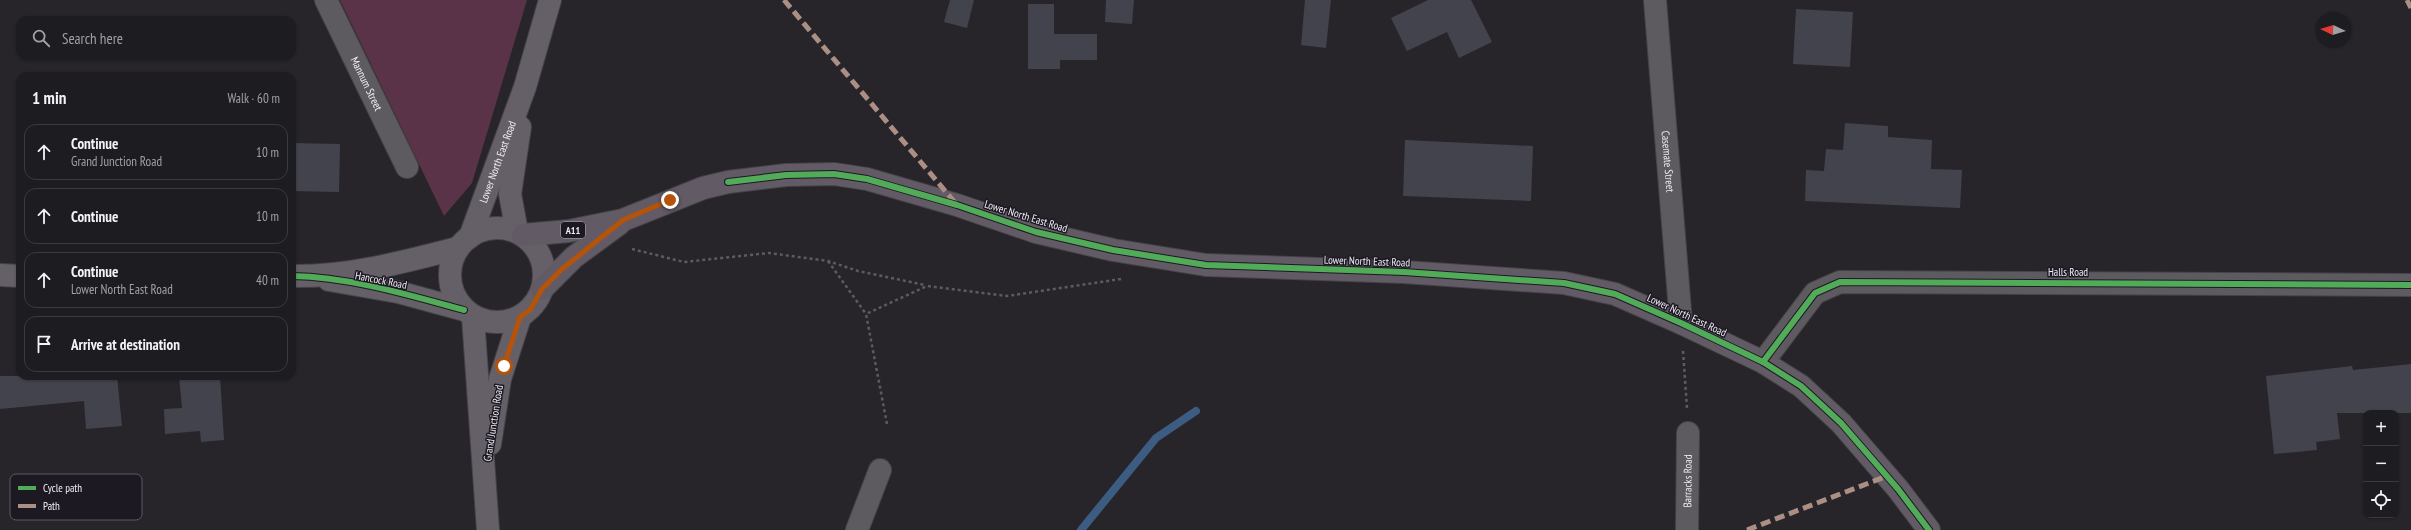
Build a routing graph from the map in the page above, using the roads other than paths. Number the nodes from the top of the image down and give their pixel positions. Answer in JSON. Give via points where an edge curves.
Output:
{"nodes":[{"id":1,"x":326,"y":0,"type":"edge"},
{"id":2,"x":550,"y":0,"type":"edge"},
{"id":3,"x":1655,"y":0,"type":"edge"},
{"id":4,"x":525,"y":87,"type":"junction"},
{"id":5,"x":407,"y":167,"type":"dead end"},
{"id":6,"x":623,"y":220,"type":"junction"},
{"id":7,"x":520,"y":234,"type":"junction"},
{"id":8,"x":464,"y":242,"type":"junction"},
{"id":9,"x":0,"y":276,"type":"edge"},
{"id":10,"x":16,"y":276,"type":"edge"},
{"id":11,"x":302,"y":276,"type":"edge"},
{"id":12,"x":2411,"y":285,"type":"edge"},
{"id":13,"x":542,"y":289,"type":"junction"},
{"id":14,"x":469,"y":313,"type":"junction"},
{"id":15,"x":520,"y":317,"type":"junction"},
{"id":16,"x":1681,"y":322,"type":"junction"},
{"id":17,"x":1763,"y":362,"type":"junction"},
{"id":18,"x":1688,"y":433,"type":"road end"},
{"id":19,"x":880,"y":470,"type":"dead end"},
{"id":20,"x":484,"y":484,"type":"junction"},
{"id":21,"x":488,"y":530,"type":"edge"},
{"id":22,"x":857,"y":530,"type":"edge"},
{"id":23,"x":1687,"y":530,"type":"edge"},
{"id":24,"x":1929,"y":530,"type":"edge"}],
"edges":[{"from":1,"to":5,"type":"street","name":"Mannum Street"},
{"from":2,"to":4,"type":"main road","name":"Lower North East Road"},
{"from":3,"to":16,"type":"street","name":"Casemate Street"},
{"from":4,"to":7,"type":"main road","name":"Lower North East Road","via":[[510,194]]},
{"from":4,"to":8,"type":"main road","name":"Lower North East Road"},
{"from":6,"to":7,"type":"main road","name":"Lower North East Road","number":"A11","via":[[569,231]]},
{"from":6,"to":13,"type":"main road","name":"Lower North East Road","number":"A11","via":[[574,257]]},
{"from":6,"to":16,"type":"main road","name":"Lower North East Road","number":"A11","via":[[703,188],[728,182],[786,175],[834,174],[867,179],[957,205],[1036,232],[1113,250],[1206,265],[1404,272],[1564,283],[1616,294]]},
{"from":7,"to":8,"type":"main road","number":"A11","via":[[508,229],[488,229]]},
{"from":7,"to":13,"type":"main road","number":"A11","via":[[532,243],[543,264],[545,277]]},
{"from":8,"to":11,"type":"main road","name":"Hancock Road","number":"A11","via":[[406,262]]},
{"from":8,"to":14,"type":"main road","via":[[450,269],[450,280],[453,291]]},
{"from":9,"to":10,"type":"main road"},
{"from":11,"to":14,"type":"main road","name":"Hancock Road","number":"A11","via":[[398,292]]},
{"from":12,"to":17,"type":"street","name":"Halls Road","via":[[1840,282],[1814,293]]},
{"from":13,"to":15,"type":"main road","number":"A11","via":[[534,305]]},
{"from":14,"to":15,"type":"main road","number":"A11","via":[[497,323]]},
{"from":14,"to":20,"type":"main road","name":"Grand Junction Road"},
{"from":15,"to":20,"type":"main road","name":"Grand Junction Road","via":[[500,379]]},
{"from":16,"to":17,"type":"main road","name":"Lower North East Road","number":"A11"},
{"from":17,"to":24,"type":"main road","name":"Lower North East Road","number":"A11","via":[[1801,386],[1841,423],[1898,489]]},
{"from":18,"to":23,"type":"street","name":"Barracks Road"},
{"from":19,"to":22,"type":"street"},
{"from":20,"to":21,"type":"main road","name":"Grand Junction Road"}]}
